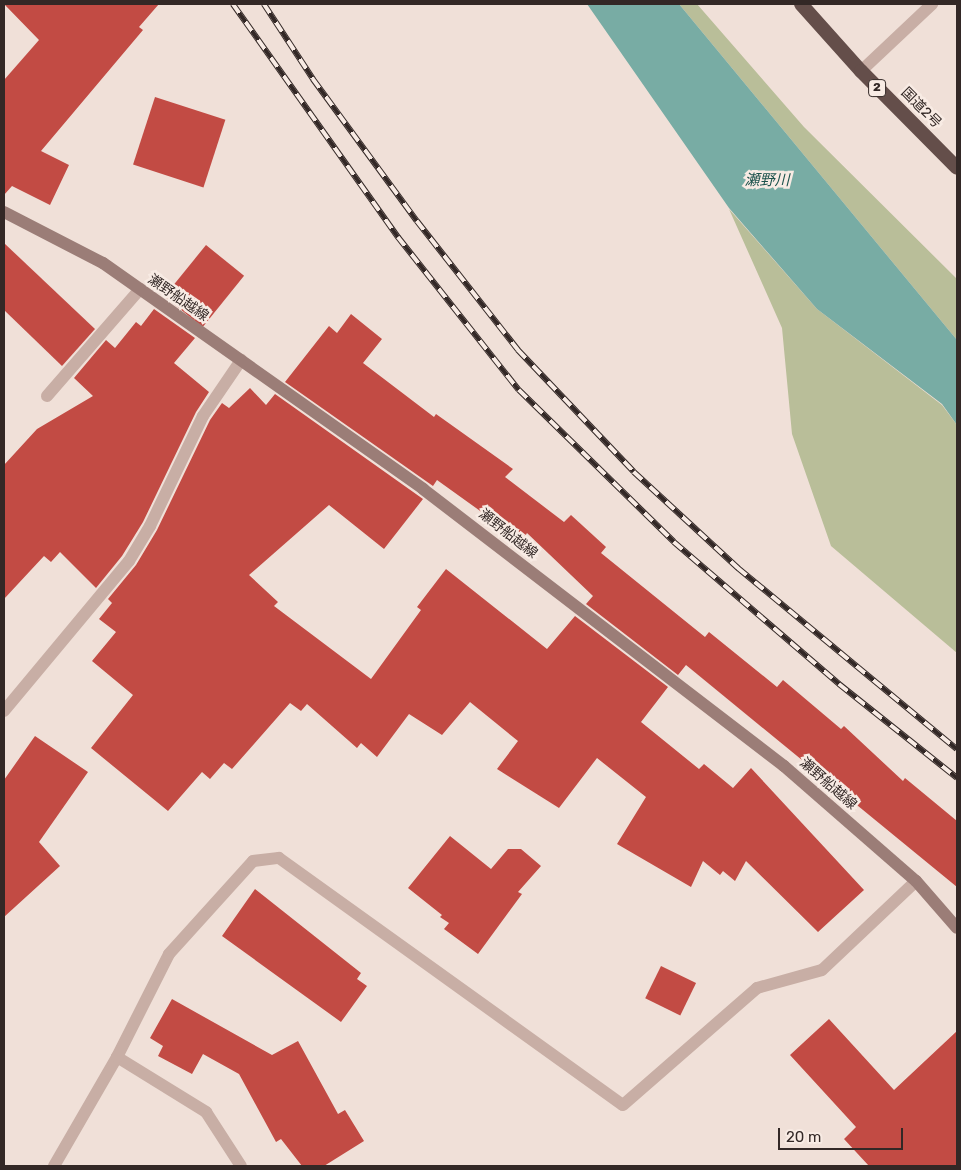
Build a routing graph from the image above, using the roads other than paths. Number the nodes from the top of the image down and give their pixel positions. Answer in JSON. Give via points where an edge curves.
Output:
{"nodes":[{"id":1,"x":801,"y":4,"type":"edge"},
{"id":2,"x":932,"y":4,"type":"edge"},
{"id":3,"x":861,"y":71,"type":"junction"},
{"id":4,"x":957,"y":168,"type":"edge"},
{"id":5,"x":4,"y":212,"type":"edge"},
{"id":6,"x":140,"y":289,"type":"junction"},
{"id":7,"x":242,"y":360,"type":"junction"},
{"id":8,"x":47,"y":396,"type":"dead end"},
{"id":9,"x":4,"y":711,"type":"edge"},
{"id":10,"x":916,"y":881,"type":"junction"},
{"id":11,"x":957,"y":928,"type":"edge"},
{"id":12,"x":117,"y":1057,"type":"junction"},
{"id":13,"x":54,"y":1166,"type":"edge"},
{"id":14,"x":241,"y":1166,"type":"edge"}],
"edges":[{"from":1,"to":3,"type":"highway","name":"国道2号","number":"2"},
{"from":2,"to":3,"type":"street"},
{"from":3,"to":4,"type":"highway","name":"国道2号","number":"2"},
{"from":5,"to":6,"type":"main road","name":"瀬野船越線","via":[[103,263]]},
{"from":6,"to":7,"type":"main road","name":"瀬野船越線"},
{"from":6,"to":8,"type":"street"},
{"from":7,"to":9,"type":"street","via":[[203,416],[130,561]]},
{"from":7,"to":10,"type":"main road","name":"瀬野船越線","via":[[423,488],[784,766]]},
{"from":10,"to":11,"type":"main road","name":"瀬野船越線"},
{"from":10,"to":12,"type":"street","via":[[822,970],[757,988],[623,1105],[279,858],[252,861],[169,954]]},
{"from":12,"to":13,"type":"street"},
{"from":12,"to":14,"type":"street","via":[[206,1112]]}]}
